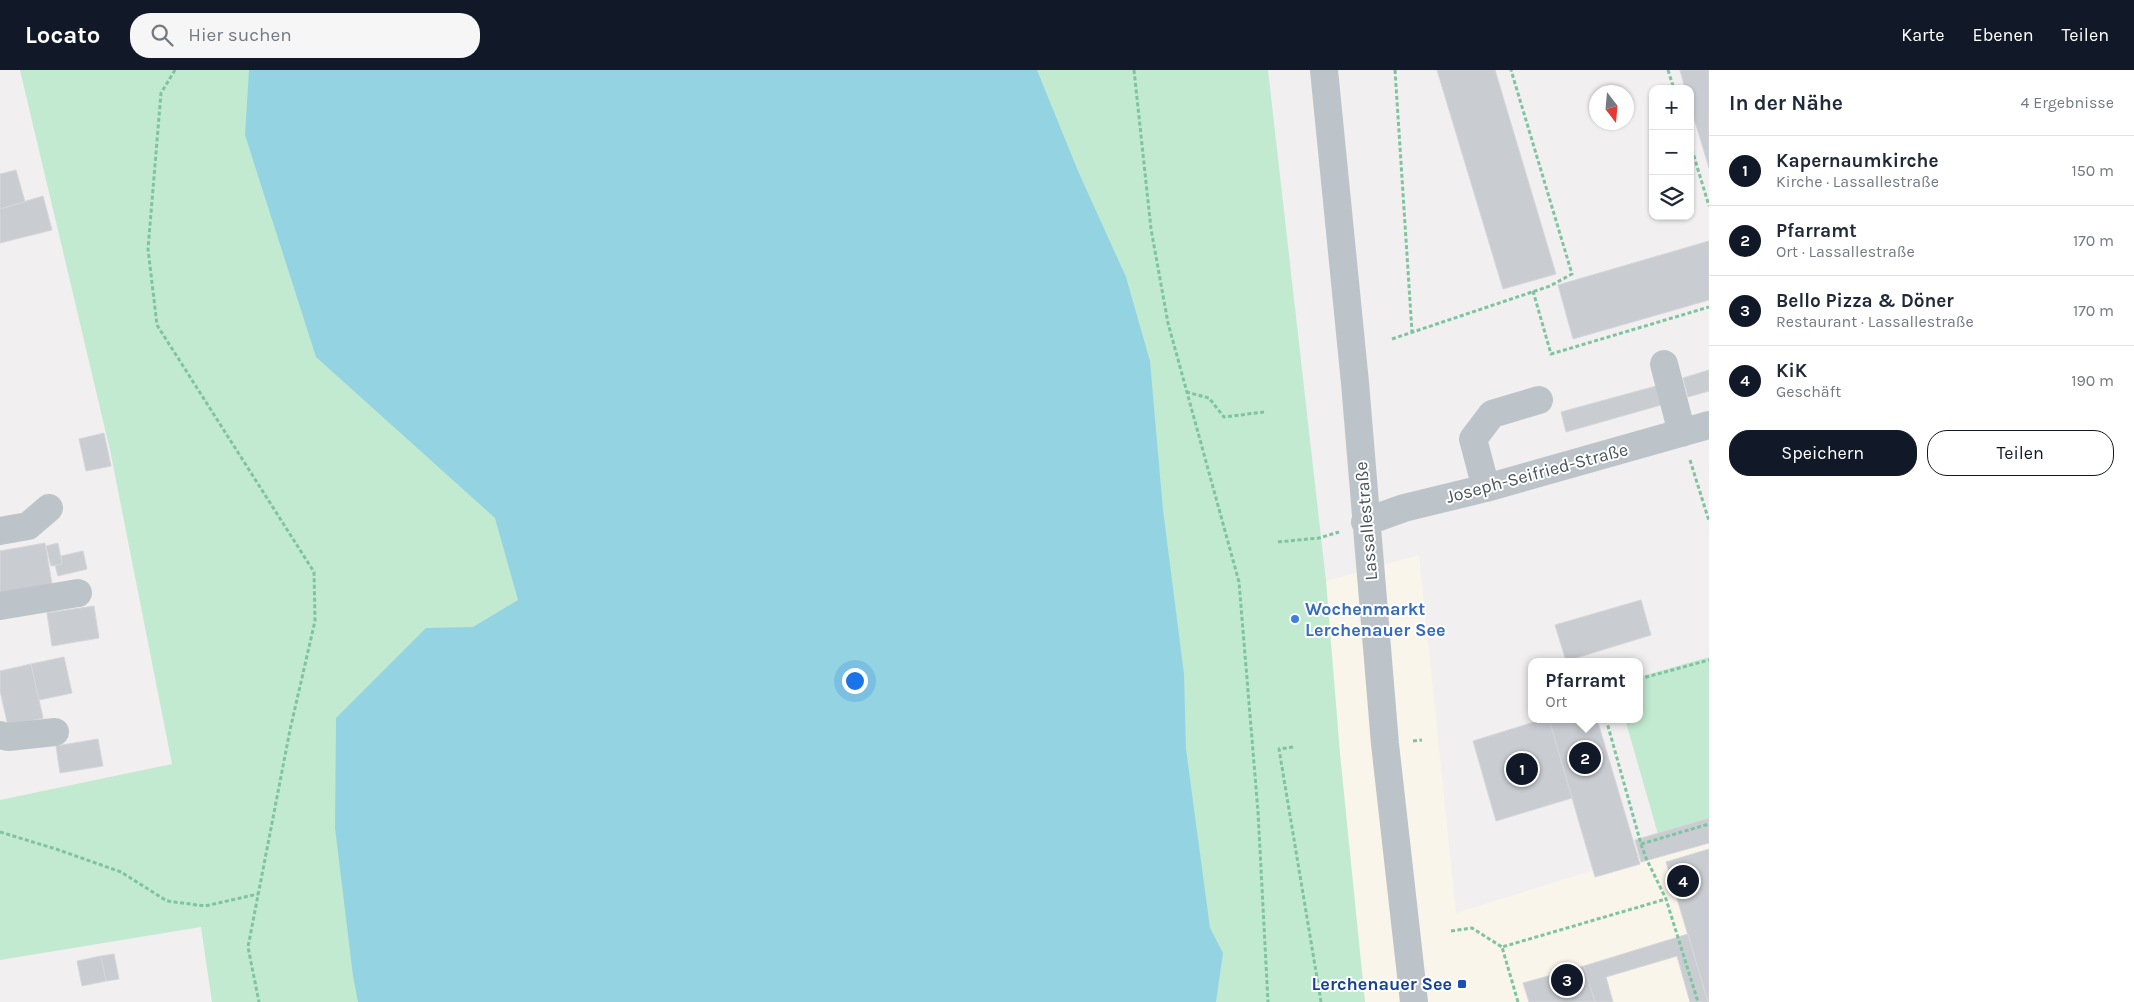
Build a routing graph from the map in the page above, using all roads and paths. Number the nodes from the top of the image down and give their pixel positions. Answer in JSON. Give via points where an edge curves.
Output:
{"nodes":[{"id":1,"x":175,"y":70,"type":"edge"},
{"id":2,"x":1134,"y":70,"type":"edge"},
{"id":3,"x":1324,"y":70,"type":"edge"},
{"id":4,"x":1394,"y":70,"type":"edge"},
{"id":5,"x":1511,"y":70,"type":"edge"},
{"id":6,"x":1668,"y":70,"type":"edge"},
{"id":7,"x":1673,"y":85,"type":"edge"},
{"id":8,"x":1694,"y":156,"type":"edge"},
{"id":9,"x":1709,"y":206,"type":"edge"},
{"id":10,"x":1534,"y":291,"type":"junction"},
{"id":11,"x":1709,"y":307,"type":"edge"},
{"id":12,"x":1412,"y":332,"type":"junction"},
{"id":13,"x":1392,"y":339,"type":"dead end"},
{"id":14,"x":1664,"y":364,"type":"dead end"},
{"id":15,"x":1186,"y":392,"type":"junction"},
{"id":16,"x":1539,"y":400,"type":"dead end"},
{"id":17,"x":1264,"y":412,"type":"dead end"},
{"id":18,"x":1709,"y":425,"type":"edge"},
{"id":19,"x":1682,"y":433,"type":"junction"},
{"id":20,"x":1486,"y":488,"type":"junction"},
{"id":21,"x":49,"y":508,"type":"dead end"},
{"id":22,"x":1709,"y":521,"type":"edge"},
{"id":23,"x":1365,"y":522,"type":"junction"},
{"id":24,"x":0,"y":530,"type":"edge"},
{"id":25,"x":1278,"y":542,"type":"dead end"},
{"id":26,"x":78,"y":594,"type":"dead end"},
{"id":27,"x":0,"y":606,"type":"edge"},
{"id":28,"x":1709,"y":660,"type":"edge"},
{"id":29,"x":1643,"y":678,"type":"edge"},
{"id":30,"x":1607,"y":723,"type":"edge"},
{"id":31,"x":55,"y":732,"type":"dead end"},
{"id":32,"x":0,"y":735,"type":"edge"},
{"id":33,"x":1293,"y":747,"type":"dead end"},
{"id":34,"x":1709,"y":824,"type":"edge"},
{"id":35,"x":0,"y":832,"type":"edge"},
{"id":36,"x":1641,"y":844,"type":"junction"},
{"id":37,"x":258,"y":893,"type":"junction"},
{"id":38,"x":1666,"y":899,"type":"junction"},
{"id":39,"x":1451,"y":931,"type":"dead end"},
{"id":40,"x":1502,"y":946,"type":"junction"},
{"id":41,"x":259,"y":1002,"type":"edge"},
{"id":42,"x":1268,"y":1002,"type":"edge"},
{"id":43,"x":1321,"y":1002,"type":"edge"},
{"id":44,"x":1414,"y":1002,"type":"edge"},
{"id":45,"x":1518,"y":1002,"type":"edge"},
{"id":46,"x":1698,"y":1002,"type":"edge"}],
"edges":[{"from":1,"to":37,"type":"path","via":[[161,93],[148,249],[157,325],[314,572],[315,621]]},
{"from":2,"to":15,"type":"path","via":[[1151,229],[1168,324]]},
{"from":3,"to":23,"type":"street","name":"Lassallestraße"},
{"from":4,"to":12,"type":"path"},
{"from":5,"to":10,"type":"path","via":[[1572,274]]},
{"from":6,"to":7,"type":"path"},
{"from":8,"to":9,"type":"path"},
{"from":10,"to":11,"type":"path","via":[[1551,354]]},
{"from":10,"to":12,"type":"path"},
{"from":12,"to":13,"type":"path"},
{"from":14,"to":19,"type":"street"},
{"from":15,"to":17,"type":"path","via":[[1208,398],[1224,416]]},
{"from":15,"to":42,"type":"path","via":[[1239,582],[1257,803]]},
{"from":16,"to":20,"type":"street","via":[[1492,414],[1473,439]]},
{"from":18,"to":19,"type":"street","name":"Joseph-Seifried-Straße"},
{"from":19,"to":20,"type":"street","name":"Joseph-Seifried-Straße"},
{"from":19,"to":22,"type":"path"},
{"from":20,"to":23,"type":"street","name":"Joseph-Seifried-Straße","via":[[1404,508]]},
{"from":21,"to":24,"type":"street","via":[[28,526]]},
{"from":23,"to":25,"type":"path","via":[[1328,536]]},
{"from":23,"to":44,"type":"street","name":"Lassallestraße","via":[[1385,744]]},
{"from":26,"to":27,"type":"street"},
{"from":28,"to":29,"type":"path"},
{"from":30,"to":36,"type":"path"},
{"from":31,"to":32,"type":"street"},
{"from":33,"to":43,"type":"path","via":[[1278,749]]},
{"from":34,"to":36,"type":"path"},
{"from":35,"to":37,"type":"path","via":[[121,872],[167,901],[205,906]]},
{"from":36,"to":38,"type":"path"},
{"from":37,"to":41,"type":"path","via":[[248,947]]},
{"from":38,"to":40,"type":"path"},
{"from":38,"to":46,"type":"path"},
{"from":39,"to":40,"type":"path","via":[[1472,928]]},
{"from":40,"to":45,"type":"path"}]}
